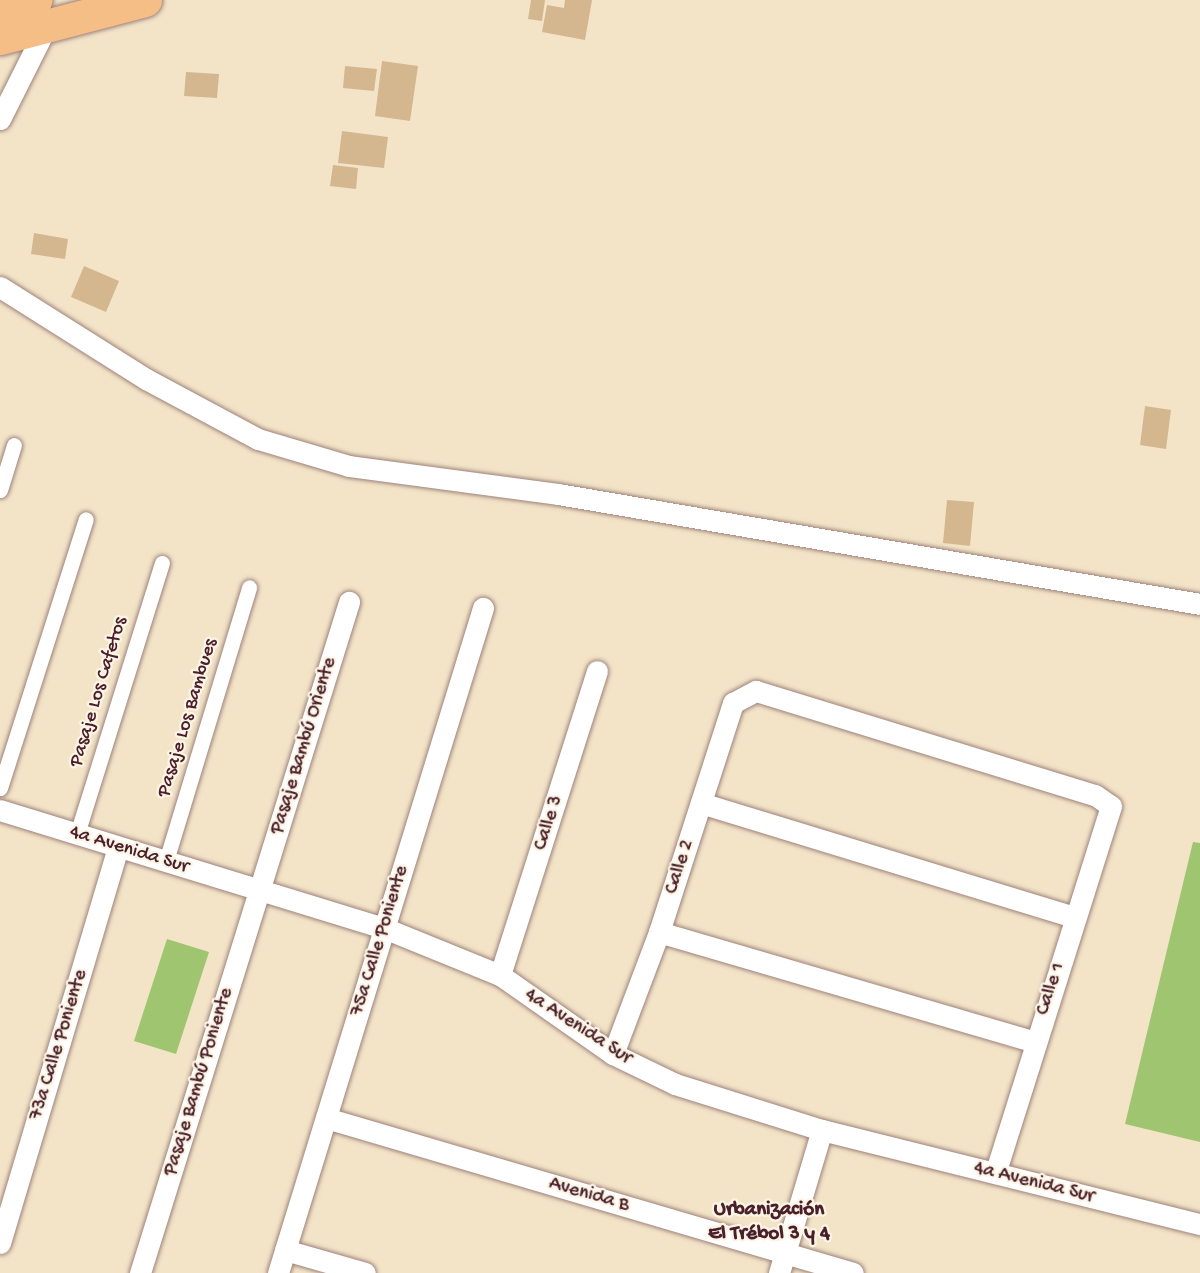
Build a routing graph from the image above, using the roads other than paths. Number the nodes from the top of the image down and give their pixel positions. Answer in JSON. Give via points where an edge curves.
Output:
{"nodes":[{"id":1,"x":144,"y":0,"type":"edge"},
{"id":2,"x":0,"y":6,"type":"edge"},
{"id":3,"x":40,"y":15,"type":"edge"},
{"id":4,"x":0,"y":38,"type":"edge"},
{"id":5,"x":1,"y":115,"type":"edge"},
{"id":6,"x":0,"y":287,"type":"edge"},
{"id":7,"x":14,"y":446,"type":"dead end"},
{"id":8,"x":0,"y":490,"type":"edge"},
{"id":9,"x":86,"y":519,"type":"dead end"},
{"id":10,"x":162,"y":563,"type":"dead end"},
{"id":11,"x":249,"y":587,"type":"dead end"},
{"id":12,"x":349,"y":602,"type":"dead end"},
{"id":13,"x":1200,"y":604,"type":"edge"},
{"id":14,"x":483,"y":608,"type":"dead end"},
{"id":15,"x":597,"y":671,"type":"dead end"},
{"id":16,"x":0,"y":788,"type":"edge"},
{"id":17,"x":701,"y":804,"type":"junction"},
{"id":18,"x":1111,"y":806,"type":"joint"},
{"id":19,"x":0,"y":810,"type":"edge"},
{"id":20,"x":77,"y":834,"type":"junction"},
{"id":21,"x":118,"y":847,"type":"junction"},
{"id":22,"x":166,"y":861,"type":"junction"},
{"id":23,"x":259,"y":890,"type":"junction"},
{"id":24,"x":1075,"y":917,"type":"junction"},
{"id":25,"x":384,"y":928,"type":"junction"},
{"id":26,"x":659,"y":932,"type":"junction"},
{"id":27,"x":500,"y":975,"type":"junction"},
{"id":28,"x":1034,"y":1042,"type":"junction"},
{"id":29,"x":612,"y":1054,"type":"junction"},
{"id":30,"x":326,"y":1118,"type":"junction"},
{"id":31,"x":822,"y":1130,"type":"junction"},
{"id":32,"x":995,"y":1173,"type":"junction"},
{"id":33,"x":1200,"y":1224,"type":"edge"},
{"id":34,"x":0,"y":1243,"type":"edge"},
{"id":35,"x":285,"y":1250,"type":"junction"},
{"id":36,"x":786,"y":1252,"type":"junction"},
{"id":37,"x":140,"y":1273,"type":"edge"},
{"id":38,"x":278,"y":1273,"type":"edge"},
{"id":39,"x":365,"y":1273,"type":"edge"},
{"id":40,"x":779,"y":1273,"type":"edge"},
{"id":41,"x":853,"y":1273,"type":"edge"}],
"edges":[{"from":1,"to":3,"type":"highway"},
{"from":2,"to":3,"type":"highway"},
{"from":3,"to":4,"type":"highway"},
{"from":3,"to":5,"type":"street"},
{"from":6,"to":13,"type":"street","via":[[146,379],[258,439],[349,466],[558,494]]},
{"from":7,"to":8,"type":"street"},
{"from":9,"to":16,"type":"street"},
{"from":10,"to":20,"type":"street","name":"Pasaje Los Cafetos"},
{"from":11,"to":22,"type":"street","name":"Pasaje Los Bambues"},
{"from":12,"to":23,"type":"street","name":"Pasaje Bambú Oriente"},
{"from":14,"to":25,"type":"street","name":"75a Calle Poniente"},
{"from":15,"to":27,"type":"street","name":"Calle 3"},
{"from":17,"to":18,"type":"street","name":"Calle 2","via":[[733,703],[756,691],[1095,795]]},
{"from":17,"to":24,"type":"street"},
{"from":17,"to":26,"type":"street","name":"Calle 2"},
{"from":18,"to":24,"type":"street","name":"Calle 1"},
{"from":19,"to":20,"type":"street","name":"4a Avenida Sur"},
{"from":20,"to":21,"type":"street","name":"4a Avenida Sur"},
{"from":21,"to":22,"type":"street","name":"4a Avenida Sur"},
{"from":21,"to":34,"type":"street","name":"73a Calle Poniente"},
{"from":22,"to":23,"type":"street","name":"4a Avenida Sur"},
{"from":23,"to":25,"type":"street","name":"4a Avenida Sur"},
{"from":23,"to":37,"type":"street","name":"Pasaje Bambú Poniente"},
{"from":24,"to":28,"type":"street","name":"Calle 1"},
{"from":25,"to":27,"type":"street","name":"4a Avenida Sur"},
{"from":25,"to":30,"type":"street","name":"75a Calle Poniente"},
{"from":26,"to":28,"type":"street"},
{"from":26,"to":29,"type":"street","name":"Calle 2"},
{"from":27,"to":29,"type":"street","name":"4a Avenida Sur"},
{"from":28,"to":32,"type":"street","name":"Calle 1"},
{"from":29,"to":31,"type":"street","name":"4a Avenida Sur","via":[[675,1084]]},
{"from":30,"to":35,"type":"street","name":"75a Calle Poniente"},
{"from":30,"to":36,"type":"street","name":"Avenida B"},
{"from":31,"to":32,"type":"street","name":"4a Avenida Sur"},
{"from":31,"to":36,"type":"street"},
{"from":32,"to":33,"type":"street","name":"4a Avenida Sur"},
{"from":35,"to":38,"type":"street","name":"75a Calle Poniente"},
{"from":35,"to":39,"type":"street"},
{"from":36,"to":40,"type":"street"},
{"from":36,"to":41,"type":"street","name":"Avenida B"}]}
